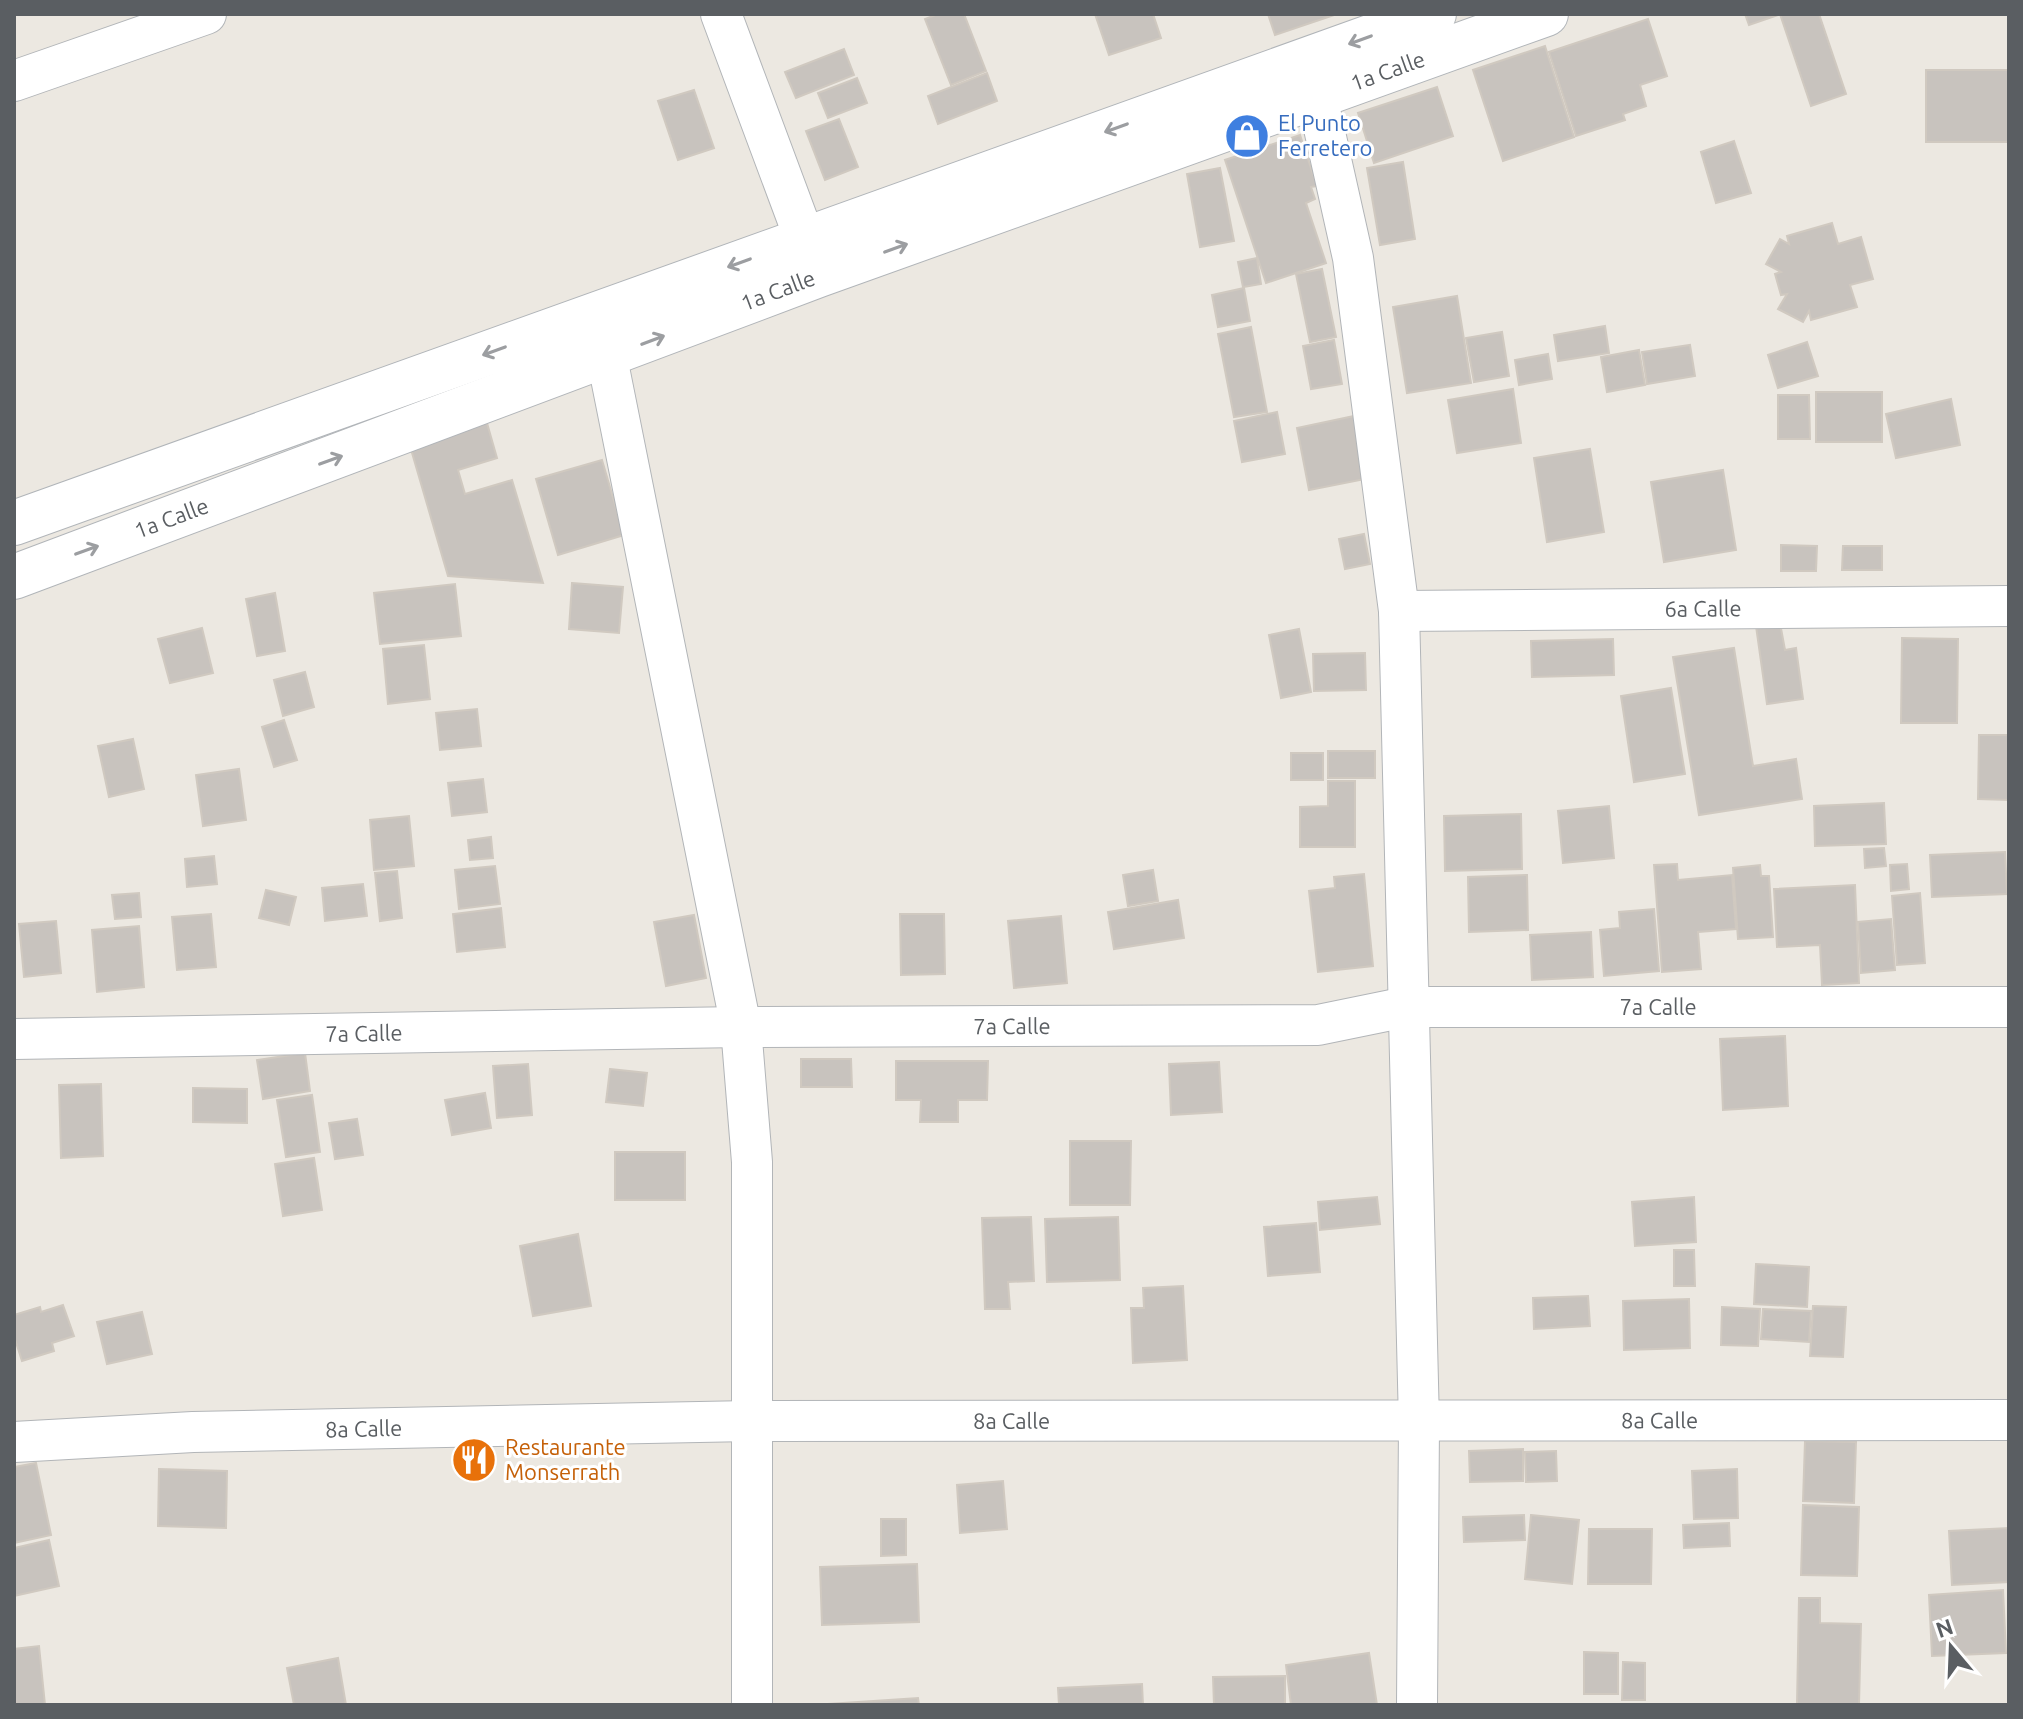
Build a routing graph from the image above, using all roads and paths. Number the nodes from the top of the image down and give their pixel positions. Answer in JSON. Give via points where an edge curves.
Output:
{"nodes":[{"id":1,"x":206,"y":14,"type":"edge"},
{"id":2,"x":721,"y":14,"type":"edge"},
{"id":3,"x":1434,"y":14,"type":"edge"},
{"id":4,"x":1546,"y":14,"type":"edge"},
{"id":5,"x":14,"y":81,"type":"edge"},
{"id":6,"x":1317,"y":97,"type":"junction"},
{"id":7,"x":812,"y":257,"type":"junction"},
{"id":8,"x":607,"y":358,"type":"junction"},
{"id":9,"x":14,"y":523,"type":"edge"},
{"id":10,"x":14,"y":577,"type":"edge"},
{"id":11,"x":2009,"y":606,"type":"edge"},
{"id":12,"x":1399,"y":611,"type":"junction"},
{"id":13,"x":1406,"y":1007,"type":"junction"},
{"id":14,"x":2009,"y":1007,"type":"edge"},
{"id":15,"x":741,"y":1027,"type":"junction"},
{"id":16,"x":14,"y":1039,"type":"edge"},
{"id":17,"x":2009,"y":1420,"type":"edge"},
{"id":18,"x":750,"y":1421,"type":"junction"},
{"id":19,"x":1419,"y":1423,"type":"junction"},
{"id":20,"x":14,"y":1442,"type":"edge"},
{"id":21,"x":752,"y":1705,"type":"edge"},
{"id":22,"x":1417,"y":1705,"type":"edge"}],
"edges":[{"from":1,"to":5,"type":"street"},
{"from":2,"to":7,"type":"street"},
{"from":3,"to":7,"type":"main road","name":"1a Calle","one_way":true},
{"from":4,"to":6,"type":"main road","name":"1a Calle"},
{"from":7,"to":6,"type":"main road","name":"1a Calle","one_way":true},
{"from":6,"to":12,"type":"street","via":[[1353,258]]},
{"from":8,"to":7,"type":"main road","name":"1a Calle","one_way":true},
{"from":7,"to":9,"type":"main road","name":"1a Calle","one_way":true},
{"from":10,"to":8,"type":"main road","name":"1a Calle","one_way":true},
{"from":8,"to":15,"type":"street"},
{"from":11,"to":12,"type":"street","name":"6a Calle"},
{"from":12,"to":13,"type":"street"},
{"from":13,"to":14,"type":"street","name":"7a Calle"},
{"from":13,"to":15,"type":"street","name":"7a Calle","via":[[1318,1025]]},
{"from":13,"to":19,"type":"street"},
{"from":15,"to":16,"type":"street","name":"7a Calle"},
{"from":15,"to":18,"type":"street","via":[[752,1162]]},
{"from":17,"to":19,"type":"street","name":"8a Calle"},
{"from":18,"to":19,"type":"street","name":"8a Calle"},
{"from":18,"to":20,"type":"street","name":"8a Calle","via":[[193,1432]]},
{"from":18,"to":21,"type":"street"},
{"from":19,"to":22,"type":"street"}]}
